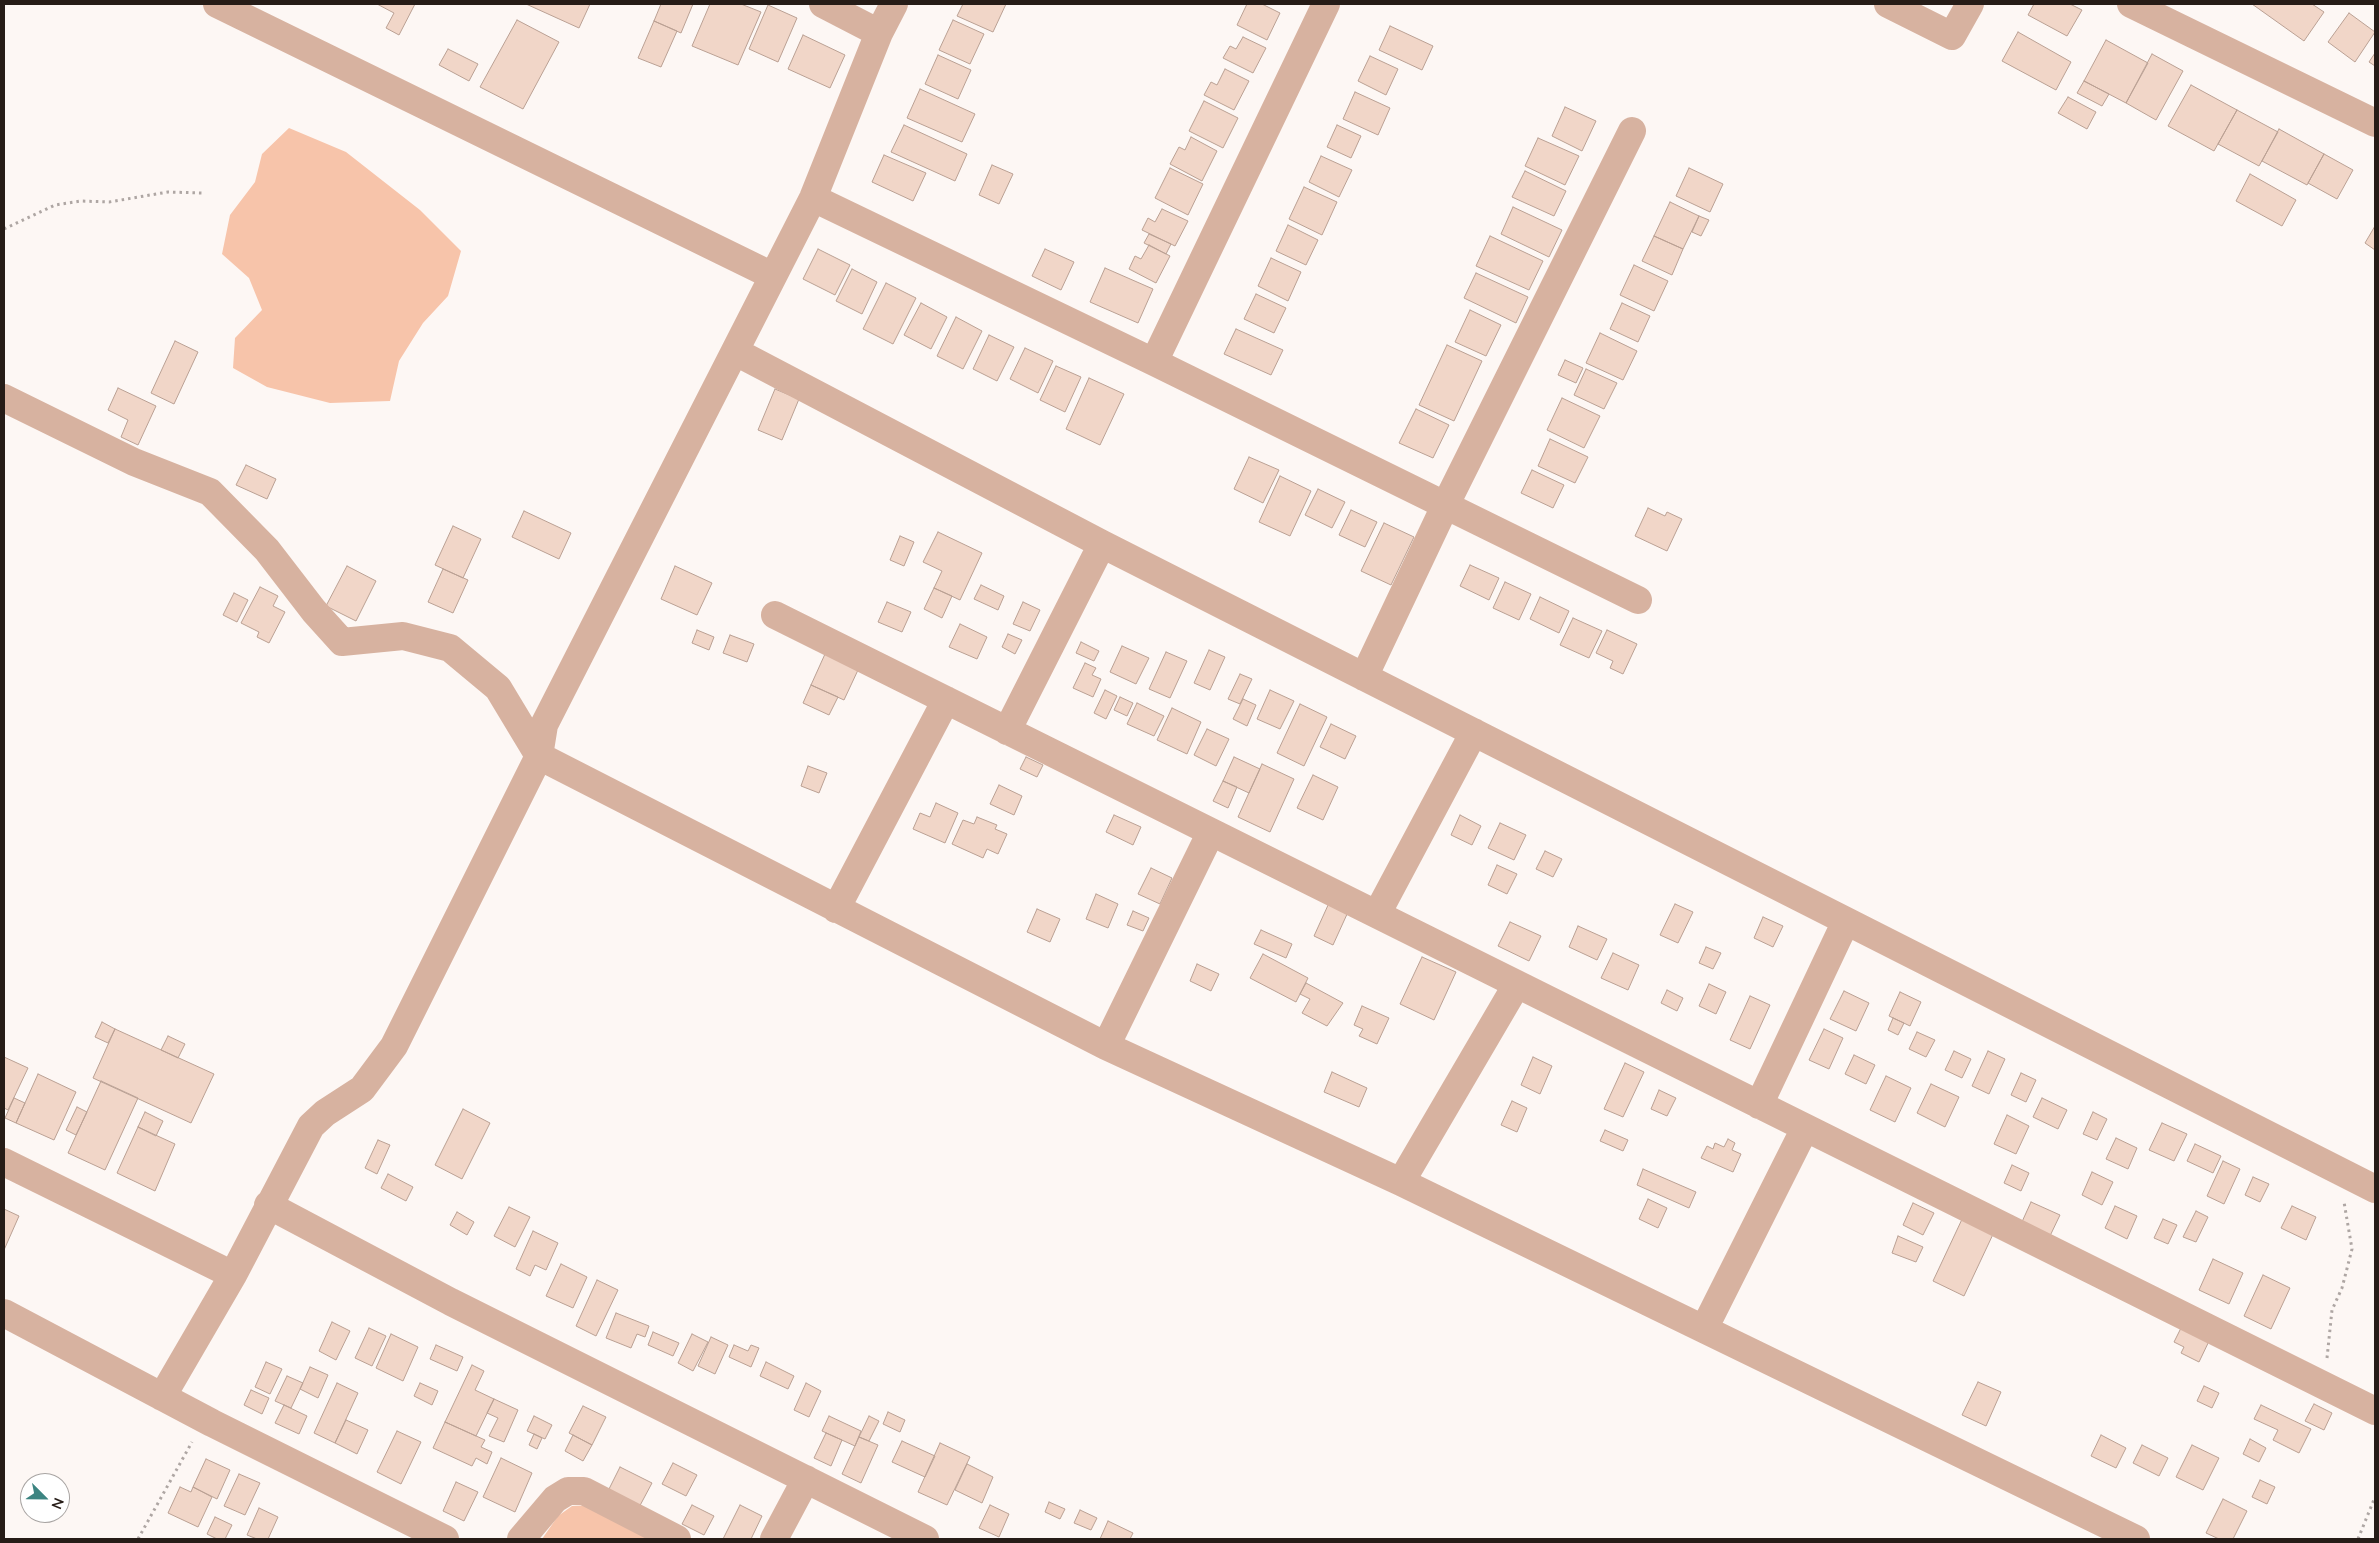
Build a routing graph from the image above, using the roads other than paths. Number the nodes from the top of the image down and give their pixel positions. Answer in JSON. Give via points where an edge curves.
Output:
{"nodes":[{"id":1,"x":217,"y":4,"type":"edge"},
{"id":2,"x":823,"y":4,"type":"edge"},
{"id":3,"x":894,"y":4,"type":"edge"},
{"id":4,"x":1326,"y":4,"type":"edge"},
{"id":5,"x":1888,"y":4,"type":"edge"},
{"id":6,"x":1970,"y":4,"type":"edge"},
{"id":7,"x":2131,"y":4,"type":"edge"},
{"id":8,"x":879,"y":33,"type":"junction"},
{"id":9,"x":2375,"y":123,"type":"edge"},
{"id":10,"x":1632,"y":130,"type":"dead end"},
{"id":11,"x":814,"y":198,"type":"junction"},
{"id":12,"x":773,"y":276,"type":"junction"},
{"id":13,"x":736,"y":352,"type":"junction"},
{"id":14,"x":1154,"y":362,"type":"junction"},
{"id":15,"x":4,"y":398,"type":"edge"},
{"id":16,"x":1446,"y":506,"type":"junction"},
{"id":17,"x":1102,"y":544,"type":"junction"},
{"id":18,"x":1638,"y":600,"type":"dead end"},
{"id":19,"x":775,"y":615,"type":"dead end"},
{"id":20,"x":1364,"y":676,"type":"junction"},
{"id":21,"x":946,"y":700,"type":"junction"},
{"id":22,"x":1007,"y":731,"type":"junction"},
{"id":23,"x":1474,"y":732,"type":"junction"},
{"id":24,"x":539,"y":756,"type":"junction"},
{"id":25,"x":1211,"y":832,"type":"junction"},
{"id":26,"x":836,"y":909,"type":"junction"},
{"id":27,"x":1377,"y":914,"type":"junction"},
{"id":28,"x":1846,"y":921,"type":"junction"},
{"id":29,"x":1517,"y":984,"type":"junction"},
{"id":30,"x":1106,"y":1046,"type":"junction"},
{"id":31,"x":1759,"y":1104,"type":"junction"},
{"id":32,"x":1805,"y":1128,"type":"junction"},
{"id":33,"x":4,"y":1162,"type":"edge"},
{"id":34,"x":1401,"y":1182,"type":"junction"},
{"id":35,"x":2375,"y":1189,"type":"edge"},
{"id":36,"x":268,"y":1205,"type":"junction"},
{"id":37,"x":233,"y":1274,"type":"junction"},
{"id":38,"x":4,"y":1313,"type":"edge"},
{"id":39,"x":1704,"y":1328,"type":"junction"},
{"id":40,"x":162,"y":1397,"type":"junction"},
{"id":41,"x":2375,"y":1411,"type":"edge"},
{"id":42,"x":806,"y":1479,"type":"junction"},
{"id":43,"x":445,"y":1539,"type":"edge"},
{"id":44,"x":521,"y":1539,"type":"edge"},
{"id":45,"x":677,"y":1539,"type":"edge"},
{"id":46,"x":774,"y":1539,"type":"edge"},
{"id":47,"x":925,"y":1539,"type":"edge"},
{"id":48,"x":2136,"y":1539,"type":"edge"}],
"edges":[{"from":1,"to":12,"type":"street"},
{"from":2,"to":8,"type":"street"},
{"from":3,"to":8,"type":"street"},
{"from":4,"to":14,"type":"street"},
{"from":5,"to":6,"type":"street","via":[[1952,36]]},
{"from":7,"to":9,"type":"street"},
{"from":8,"to":11,"type":"street"},
{"from":10,"to":16,"type":"street"},
{"from":11,"to":12,"type":"street"},
{"from":11,"to":14,"type":"street"},
{"from":12,"to":13,"type":"street"},
{"from":13,"to":17,"type":"street"},
{"from":13,"to":24,"type":"street","via":[[544,725]]},
{"from":14,"to":16,"type":"street"},
{"from":15,"to":24,"type":"street","via":[[134,462],[210,492],[267,550],[342,642],[403,636],[450,648],[498,688]]},
{"from":16,"to":18,"type":"street"},
{"from":16,"to":20,"type":"street"},
{"from":17,"to":20,"type":"street"},
{"from":17,"to":22,"type":"street"},
{"from":19,"to":21,"type":"street"},
{"from":20,"to":23,"type":"street"},
{"from":21,"to":22,"type":"street"},
{"from":21,"to":26,"type":"street"},
{"from":22,"to":25,"type":"street"},
{"from":23,"to":27,"type":"street"},
{"from":23,"to":28,"type":"street"},
{"from":24,"to":26,"type":"street"},
{"from":24,"to":36,"type":"street","via":[[394,1046],[362,1089],[311,1126]]},
{"from":25,"to":27,"type":"street"},
{"from":25,"to":30,"type":"street"},
{"from":26,"to":30,"type":"street"},
{"from":27,"to":29,"type":"street"},
{"from":28,"to":31,"type":"street"},
{"from":28,"to":35,"type":"street"},
{"from":29,"to":31,"type":"street"},
{"from":29,"to":34,"type":"street"},
{"from":30,"to":34,"type":"street"},
{"from":31,"to":32,"type":"street"},
{"from":32,"to":39,"type":"street"},
{"from":32,"to":41,"type":"street"},
{"from":33,"to":37,"type":"street"},
{"from":34,"to":39,"type":"street"},
{"from":36,"to":37,"type":"street"},
{"from":36,"to":42,"type":"street","via":[[451,1302]]},
{"from":37,"to":40,"type":"street"},
{"from":38,"to":40,"type":"street"},
{"from":39,"to":48,"type":"street"},
{"from":40,"to":43,"type":"street"},
{"from":42,"to":46,"type":"street"},
{"from":42,"to":47,"type":"street"},
{"from":44,"to":45,"type":"street","via":[[555,1499],[568,1491],[584,1491]]}]}
